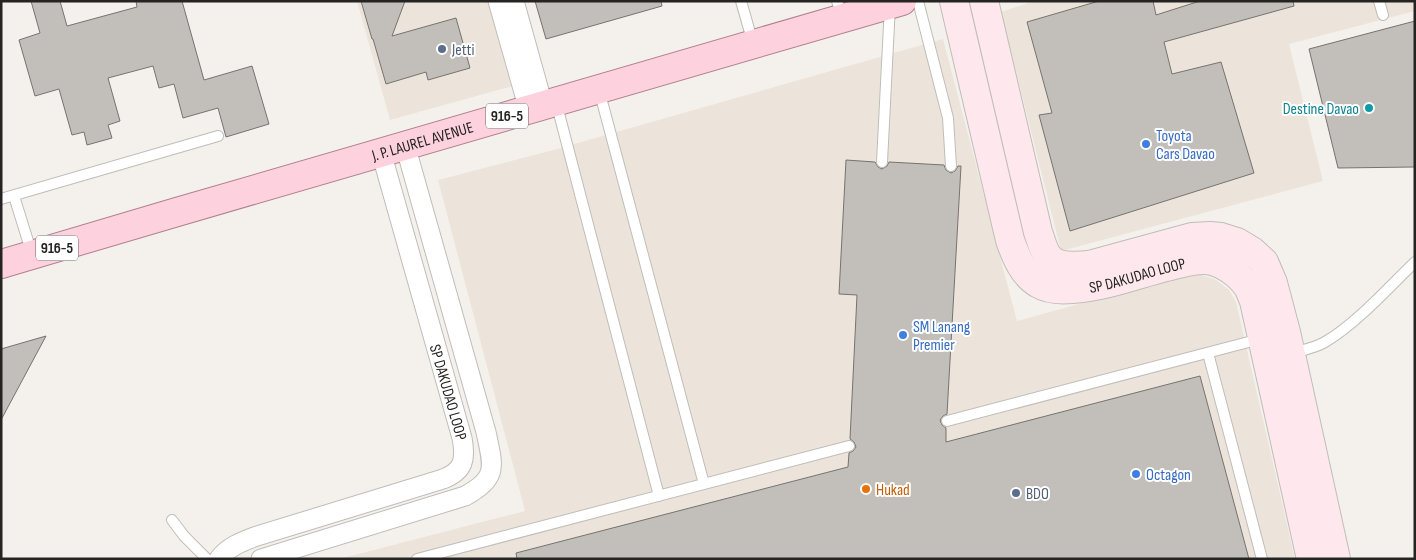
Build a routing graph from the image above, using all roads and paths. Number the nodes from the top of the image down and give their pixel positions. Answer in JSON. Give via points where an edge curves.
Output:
{"nodes":[{"id":1,"x":498,"y":1,"type":"edge"},
{"id":2,"x":514,"y":1,"type":"edge"},
{"id":3,"x":741,"y":1,"type":"edge"},
{"id":4,"x":918,"y":1,"type":"edge"},
{"id":5,"x":954,"y":1,"type":"edge"},
{"id":6,"x":984,"y":1,"type":"edge"},
{"id":7,"x":1379,"y":1,"type":"edge"},
{"id":8,"x":896,"y":3,"type":"edge"},
{"id":9,"x":840,"y":10,"type":"edge"},
{"id":10,"x":1383,"y":15,"type":"dead end"},
{"id":11,"x":754,"y":44,"type":"junction"},
{"id":12,"x":599,"y":89,"type":"junction"},
{"id":13,"x":542,"y":105,"type":"junction"},
{"id":14,"x":218,"y":136,"type":"dead end"},
{"id":15,"x":393,"y":149,"type":"junction"},
{"id":16,"x":882,"y":162,"type":"dead end"},
{"id":17,"x":951,"y":166,"type":"dead end"},
{"id":18,"x":14,"y":196,"type":"junction"},
{"id":19,"x":1,"y":199,"type":"edge"},
{"id":20,"x":32,"y":255,"type":"junction"},
{"id":21,"x":1415,"y":262,"type":"edge"},
{"id":22,"x":1,"y":264,"type":"edge"},
{"id":23,"x":1045,"y":272,"type":"junction"},
{"id":24,"x":454,"y":321,"type":"junction"},
{"id":25,"x":430,"y":327,"type":"junction"},
{"id":26,"x":1276,"y":346,"type":"junction"},
{"id":27,"x":1208,"y":353,"type":"junction"},
{"id":28,"x":947,"y":421,"type":"dead end"},
{"id":29,"x":849,"y":446,"type":"dead end"},
{"id":30,"x":704,"y":484,"type":"junction"},
{"id":31,"x":659,"y":496,"type":"junction"},
{"id":32,"x":172,"y":520,"type":"dead end"},
{"id":33,"x":1327,"y":558,"type":"edge"},
{"id":34,"x":207,"y":559,"type":"edge"},
{"id":35,"x":219,"y":559,"type":"edge"},
{"id":36,"x":261,"y":559,"type":"edge"},
{"id":37,"x":417,"y":559,"type":"edge"},
{"id":38,"x":1262,"y":559,"type":"edge"}],
"edges":[{"from":1,"to":13,"type":"street"},
{"from":2,"to":13,"type":"street"},
{"from":3,"to":11,"type":"lane"},
{"from":4,"to":17,"type":"lane","via":[[948,118]]},
{"from":5,"to":23,"type":"street","via":[[1010,240],[1028,275]]},
{"from":6,"to":23,"type":"street","via":[[1038,232],[1047,255]]},
{"from":7,"to":10,"type":"lane"},
{"from":8,"to":9,"type":"main road","name":"J. P. LAUREL AVENUE","number":"916-5"},
{"from":8,"to":16,"type":"lane"},
{"from":9,"to":11,"type":"main road","name":"J. P. LAUREL AVENUE","number":"916-5"},
{"from":11,"to":12,"type":"main road","name":"J. P. LAUREL AVENUE","number":"916-5"},
{"from":12,"to":13,"type":"main road","name":"J. P. LAUREL AVENUE","number":"916-5"},
{"from":12,"to":30,"type":"lane"},
{"from":13,"to":15,"type":"main road","name":"J. P. LAUREL AVENUE","number":"916-5"},
{"from":13,"to":31,"type":"lane"},
{"from":14,"to":18,"type":"lane"},
{"from":15,"to":20,"type":"main road","name":"J. P. LAUREL AVENUE","number":"916-5"},
{"from":15,"to":24,"type":"street","name":"SP DAKUDAO LOOP"},
{"from":15,"to":25,"type":"street","name":"SP DAKUDAO LOOP"},
{"from":18,"to":19,"type":"lane"},
{"from":18,"to":20,"type":"lane"},
{"from":20,"to":22,"type":"main road","name":"J. P. LAUREL AVENUE","number":"916-5"},
{"from":21,"to":26,"type":"lane","via":[[1344,329],[1324,342],[1308,349]]},
{"from":23,"to":26,"type":"street","name":"SP DAKUDAO LOOP","via":[[1064,265],[1093,264],[1192,237],[1221,237],[1237,242],[1264,262],[1273,283]]},
{"from":24,"to":25,"type":"street"},
{"from":24,"to":36,"type":"street","name":"SP DAKUDAO LOOP","via":[[492,458],[487,481],[465,496]]},
{"from":25,"to":35,"type":"street","name":"SP DAKUDAO LOOP","via":[[462,438],[464,451],[460,468],[443,479],[254,537],[237,544]]},
{"from":26,"to":27,"type":"lane"},
{"from":26,"to":33,"type":"street","name":"SP DAKUDAO LOOP"},
{"from":27,"to":28,"type":"lane"},
{"from":27,"to":38,"type":"lane"},
{"from":29,"to":30,"type":"lane"},
{"from":30,"to":31,"type":"lane"},
{"from":31,"to":37,"type":"lane"},
{"from":32,"to":34,"type":"lane"}]}
